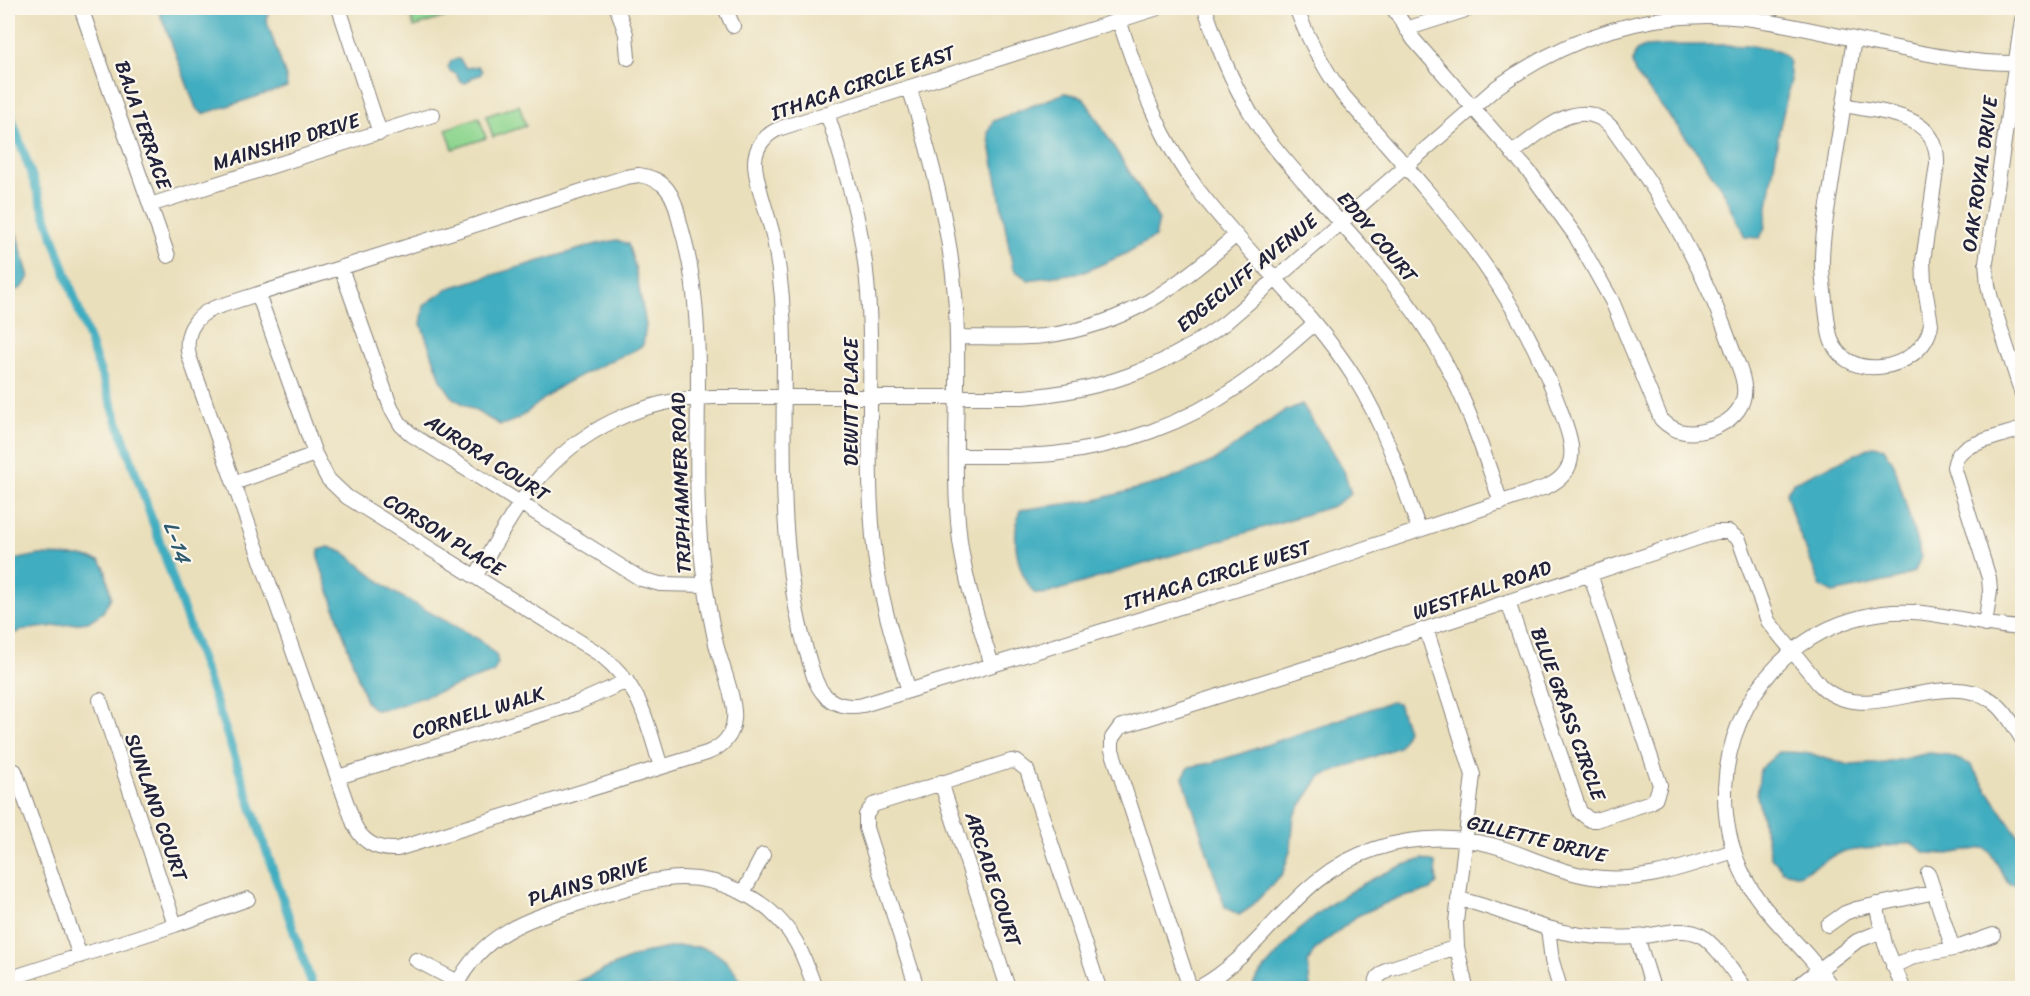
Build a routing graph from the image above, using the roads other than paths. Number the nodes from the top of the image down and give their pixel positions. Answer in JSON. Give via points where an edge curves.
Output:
{"nodes":[{"id":1,"x":81,"y":8,"type":"edge"},
{"id":2,"x":339,"y":8,"type":"edge"},
{"id":3,"x":617,"y":8,"type":"edge"},
{"id":4,"x":726,"y":8,"type":"edge"},
{"id":5,"x":1158,"y":8,"type":"edge"},
{"id":6,"x":1205,"y":8,"type":"edge"},
{"id":7,"x":1296,"y":8,"type":"edge"},
{"id":8,"x":1393,"y":8,"type":"edge"},
{"id":9,"x":1472,"y":8,"type":"edge"},
{"id":10,"x":1119,"y":20,"type":"junction"},
{"id":11,"x":2022,"y":20,"type":"edge"},
{"id":12,"x":733,"y":26,"type":"dead end"},
{"id":13,"x":1406,"y":29,"type":"junction"},
{"id":14,"x":1854,"y":39,"type":"junction"},
{"id":15,"x":628,"y":58,"type":"dead end"},
{"id":16,"x":2019,"y":63,"type":"edge"},
{"id":17,"x":909,"y":87,"type":"junction"},
{"id":18,"x":1844,"y":105,"type":"junction"},
{"id":19,"x":1473,"y":107,"type":"junction"},
{"id":20,"x":827,"y":113,"type":"junction"},
{"id":21,"x":434,"y":115,"type":"dead end"},
{"id":22,"x":380,"y":133,"type":"junction"},
{"id":23,"x":1512,"y":153,"type":"junction"},
{"id":24,"x":1405,"y":166,"type":"junction"},
{"id":25,"x":150,"y":205,"type":"junction"},
{"id":26,"x":1340,"y":223,"type":"junction"},
{"id":27,"x":1236,"y":235,"type":"junction"},
{"id":28,"x":168,"y":256,"type":"dead end"},
{"id":29,"x":340,"y":268,"type":"junction"},
{"id":30,"x":1275,"y":280,"type":"junction"},
{"id":31,"x":258,"y":294,"type":"junction"},
{"id":32,"x":1314,"y":324,"type":"junction"},
{"id":33,"x":957,"y":337,"type":"junction"},
{"id":34,"x":2022,"y":394,"type":"edge"},
{"id":35,"x":698,"y":397,"type":"junction"},
{"id":36,"x":784,"y":397,"type":"junction"},
{"id":37,"x":870,"y":397,"type":"junction"},
{"id":38,"x":957,"y":397,"type":"junction"},
{"id":39,"x":2022,"y":429,"type":"edge"},
{"id":40,"x":315,"y":454,"type":"junction"},
{"id":41,"x":957,"y":456,"type":"junction"},
{"id":42,"x":234,"y":483,"type":"junction"},
{"id":43,"x":521,"y":503,"type":"junction"},
{"id":44,"x":1501,"y":503,"type":"junction"},
{"id":45,"x":1419,"y":530,"type":"junction"},
{"id":46,"x":1590,"y":574,"type":"junction"},
{"id":47,"x":475,"y":577,"type":"junction"},
{"id":48,"x":705,"y":585,"type":"junction"},
{"id":49,"x":1508,"y":602,"type":"junction"},
{"id":50,"x":1985,"y":625,"type":"junction"},
{"id":51,"x":2022,"y":628,"type":"edge"},
{"id":52,"x":1426,"y":629,"type":"junction"},
{"id":53,"x":1792,"y":652,"type":"junction"},
{"id":54,"x":992,"y":665,"type":"junction"},
{"id":55,"x":627,"y":681,"type":"junction"},
{"id":56,"x":909,"y":690,"type":"junction"},
{"id":57,"x":100,"y":700,"type":"dead end"},
{"id":58,"x":2022,"y":739,"type":"edge"},
{"id":59,"x":661,"y":767,"type":"junction"},
{"id":60,"x":15,"y":771,"type":"dead end"},
{"id":61,"x":338,"y":777,"type":"junction"},
{"id":62,"x":942,"y":782,"type":"junction"},
{"id":63,"x":1465,"y":840,"type":"junction"},
{"id":64,"x":1734,"y":851,"type":"junction"},
{"id":65,"x":763,"y":855,"type":"dead end"},
{"id":66,"x":1928,"y":873,"type":"dead end"},
{"id":67,"x":1935,"y":892,"type":"junction"},
{"id":68,"x":743,"y":893,"type":"junction"},
{"id":69,"x":248,"y":899,"type":"dead end"},
{"id":70,"x":1458,"y":899,"type":"junction"},
{"id":71,"x":1876,"y":904,"type":"junction"},
{"id":72,"x":175,"y":925,"type":"junction"},
{"id":73,"x":1828,"y":925,"type":"dead end"},
{"id":74,"x":1548,"y":928,"type":"junction"},
{"id":75,"x":1882,"y":931,"type":"junction"},
{"id":76,"x":1993,"y":935,"type":"dead end"},
{"id":77,"x":1636,"y":937,"type":"junction"},
{"id":78,"x":1457,"y":946,"type":"junction"},
{"id":79,"x":1953,"y":948,"type":"junction"},
{"id":80,"x":80,"y":956,"type":"junction"},
{"id":81,"x":416,"y":960,"type":"dead end"},
{"id":82,"x":1893,"y":966,"type":"junction"},
{"id":83,"x":1820,"y":970,"type":"junction"},
{"id":84,"x":8,"y":979,"type":"edge"},
{"id":85,"x":457,"y":985,"type":"edge"},
{"id":86,"x":814,"y":988,"type":"edge"},
{"id":87,"x":917,"y":988,"type":"edge"},
{"id":88,"x":1008,"y":988,"type":"edge"},
{"id":89,"x":1099,"y":988,"type":"edge"},
{"id":90,"x":1190,"y":988,"type":"edge"},
{"id":91,"x":1198,"y":988,"type":"edge"},
{"id":92,"x":1374,"y":988,"type":"edge"},
{"id":93,"x":1466,"y":988,"type":"edge"},
{"id":94,"x":1560,"y":988,"type":"edge"},
{"id":95,"x":1653,"y":988,"type":"edge"},
{"id":96,"x":1746,"y":988,"type":"edge"},
{"id":97,"x":1795,"y":988,"type":"edge"},
{"id":98,"x":1832,"y":988,"type":"edge"},
{"id":99,"x":1903,"y":988,"type":"edge"}],
"edges":[{"from":1,"to":25,"type":"street","name":"BAJA TERRACE"},
{"from":2,"to":22,"type":"street"},
{"from":3,"to":15,"type":"street","via":[[626,34]]},
{"from":4,"to":12,"type":"street"},
{"from":5,"to":10,"type":"street","name":"ITHACA CIRCLE EAST"},
{"from":6,"to":26,"type":"street","name":"EDDY COURT","via":[[1228,72],[1251,114]]},
{"from":7,"to":24,"type":"street","via":[[1328,74]]},
{"from":8,"to":13,"type":"street"},
{"from":9,"to":13,"type":"street"},
{"from":10,"to":17,"type":"street","name":"ITHACA CIRCLE EAST"},
{"from":10,"to":27,"type":"street","via":[[1138,79],[1166,140],[1198,190]]},
{"from":11,"to":16,"type":"street","name":"OAK ROYAL DRIVE"},
{"from":13,"to":19,"type":"street"},
{"from":14,"to":16,"type":"street","name":"EDGECLIFF AVENUE","via":[[1962,60]]},
{"from":14,"to":18,"type":"street"},
{"from":14,"to":19,"type":"street","name":"EDGECLIFF AVENUE","via":[[1720,16],[1634,23],[1583,38],[1541,58]]},
{"from":16,"to":34,"type":"street","name":"OAK ROYAL DRIVE","via":[[1986,269]]},
{"from":17,"to":20,"type":"street","name":"ITHACA CIRCLE EAST"},
{"from":17,"to":33,"type":"street","via":[[930,151],[947,224]]},
{"from":18,"to":18,"type":"street","via":[[1823,248],[1830,334],[1846,359],[1858,366],[1878,368],[1916,353],[1930,331],[1923,261],[1936,150],[1929,133],[1913,120]]},
{"from":19,"to":23,"type":"street"},
{"from":19,"to":24,"type":"street","name":"EDGECLIFF AVENUE"},
{"from":20,"to":36,"type":"street","name":"ITHACA CIRCLE EAST","via":[[775,130],[761,144],[756,156],[755,169],[771,230],[783,304]]},
{"from":20,"to":37,"type":"street","name":"DEWITT PLACE","via":[[847,176],[862,244],[870,314]]},
{"from":21,"to":22,"type":"street","name":"MAINSHIP DRIVE"},
{"from":22,"to":25,"type":"street","name":"MAINSHIP DRIVE"},
{"from":23,"to":23,"type":"street","via":[[1570,115],[1590,114],[1612,128],[1677,226],[1718,312],[1744,384],[1742,404],[1730,420],[1689,433],[1671,428],[1661,419],[1628,335],[1594,268],[1553,204]]},
{"from":24,"to":26,"type":"street","name":"EDGECLIFF AVENUE"},
{"from":24,"to":44,"type":"street","name":"ITHACA CIRCLE WEST","via":[[1470,243],[1512,305],[1544,368],[1570,439],[1572,458],[1558,481]]},
{"from":25,"to":28,"type":"street","name":"BAJA TERRACE"},
{"from":26,"to":30,"type":"street","name":"EDGECLIFF AVENUE"},
{"from":26,"to":44,"type":"street","name":"EDDY COURT","via":[[1418,317],[1439,352],[1468,410]]},
{"from":27,"to":30,"type":"street"},
{"from":27,"to":33,"type":"street","via":[[1162,295],[1113,319],[1043,336]]},
{"from":29,"to":31,"type":"street","name":"TRIPHAMMER ROAD"},
{"from":29,"to":35,"type":"street","name":"TRIPHAMMER ROAD","via":[[626,177],[652,178],[672,196],[685,238],[697,326]]},
{"from":29,"to":43,"type":"street","name":"AURORA COURT","via":[[391,408],[401,425]]},
{"from":30,"to":32,"type":"street"},
{"from":30,"to":38,"type":"street","name":"EDGECLIFF AVENUE","via":[[1203,338],[1127,377],[1050,395]]},
{"from":31,"to":40,"type":"street","name":"CORSON PLACE"},
{"from":31,"to":42,"type":"street","name":"TRIPHAMMER ROAD","via":[[202,315],[190,330],[187,343]]},
{"from":32,"to":41,"type":"street","via":[[1239,386],[1164,427],[1072,452]]},
{"from":32,"to":45,"type":"street","via":[[1370,404]]},
{"from":33,"to":38,"type":"street"},
{"from":35,"to":36,"type":"street","name":"EDGECLIFF AVENUE"},
{"from":35,"to":43,"type":"street","name":"EDGECLIFF AVENUE","via":[[651,405],[599,428],[560,456]]},
{"from":35,"to":48,"type":"street","name":"TRIPHAMMER ROAD","via":[[698,507]]},
{"from":36,"to":37,"type":"street","name":"EDGECLIFF AVENUE"},
{"from":36,"to":56,"type":"street","name":"ITHACA CIRCLE WEST","via":[[784,501],[790,572],[818,686],[831,700],[850,706]]},
{"from":37,"to":38,"type":"street","name":"EDGECLIFF AVENUE"},
{"from":37,"to":56,"type":"street","name":"DEWITT PLACE","via":[[871,504],[877,570]]},
{"from":38,"to":41,"type":"street"},
{"from":39,"to":50,"type":"street","via":[[1968,447],[1955,461],[1989,578]]},
{"from":40,"to":42,"type":"street"},
{"from":40,"to":47,"type":"street","name":"CORSON PLACE","via":[[328,479],[347,497]]},
{"from":41,"to":54,"type":"street","via":[[963,560]]},
{"from":42,"to":61,"type":"street","name":"TRIPHAMMER ROAD"},
{"from":43,"to":47,"type":"street","name":"EDGECLIFF AVENUE"},
{"from":43,"to":48,"type":"street","name":"AURORA COURT","via":[[647,582]]},
{"from":44,"to":45,"type":"street","name":"ITHACA CIRCLE WEST"},
{"from":45,"to":54,"type":"street","name":"ITHACA CIRCLE WEST"},
{"from":46,"to":49,"type":"street","name":"WESTFALL ROAD"},
{"from":46,"to":49,"type":"street","name":"BLUE GRASS CIRCLE","via":[[1660,785],[1656,797],[1646,805],[1596,820],[1580,812]]},
{"from":46,"to":53,"type":"street","name":"WESTFALL ROAD","via":[[1716,532],[1729,532],[1739,540],[1768,621]]},
{"from":47,"to":55,"type":"street","name":"CORSON PLACE","via":[[601,655]]},
{"from":48,"to":59,"type":"street","name":"TRIPHAMMER ROAD","via":[[734,712],[733,725],[724,742],[713,750]]},
{"from":49,"to":52,"type":"street","name":"WESTFALL ROAD"},
{"from":50,"to":51,"type":"street"},
{"from":50,"to":53,"type":"street","via":[[1926,613],[1882,613],[1840,624]]},
{"from":52,"to":63,"type":"street","via":[[1472,768]]},
{"from":52,"to":90,"type":"street","name":"WESTFALL ROAD","via":[[1125,724],[1115,732],[1112,750]]},
{"from":53,"to":58,"type":"street","name":"WESTFALL ROAD","via":[[1819,684],[1839,699],[1863,702],[1954,690],[1981,694],[2004,711]]},
{"from":53,"to":64,"type":"street","via":[[1759,687],[1731,745],[1725,796]]},
{"from":54,"to":56,"type":"street","name":"ITHACA CIRCLE WEST"},
{"from":55,"to":59,"type":"street","name":"CORSON PLACE","via":[[643,708]]},
{"from":55,"to":61,"type":"street","name":"CORNELL WALK","via":[[575,704]]},
{"from":57,"to":72,"type":"street","name":"SUNLAND COURT"},
{"from":59,"to":61,"type":"street","name":"TRIPHAMMER ROAD","via":[[397,849],[371,844],[361,835]]},
{"from":60,"to":80,"type":"street"},
{"from":62,"to":87,"type":"street","via":[[873,805],[865,822]]},
{"from":62,"to":88,"type":"street","name":"ARCADE COURT"},
{"from":62,"to":89,"type":"street","via":[[1004,762],[1017,762],[1028,770]]},
{"from":63,"to":64,"type":"street","name":"GILLETTE DRIVE","via":[[1571,873],[1616,878],[1669,872]]},
{"from":63,"to":70,"type":"street"},
{"from":63,"to":91,"type":"street","name":"GILLETTE DRIVE","via":[[1397,843],[1347,861],[1314,882],[1236,961]]},
{"from":64,"to":83,"type":"street","via":[[1760,903]]},
{"from":65,"to":68,"type":"street"},
{"from":66,"to":67,"type":"street"},
{"from":67,"to":71,"type":"street"},
{"from":67,"to":79,"type":"street"},
{"from":68,"to":85,"type":"street","name":"PLAINS DRIVE","via":[[704,880],[667,879],[533,918],[495,938],[477,955]]},
{"from":68,"to":86,"type":"street","name":"PLAINS DRIVE","via":[[789,931]]},
{"from":69,"to":72,"type":"street"},
{"from":70,"to":74,"type":"street"},
{"from":70,"to":78,"type":"street"},
{"from":71,"to":73,"type":"street","via":[[1845,913]]},
{"from":71,"to":75,"type":"street"},
{"from":72,"to":80,"type":"street"},
{"from":74,"to":77,"type":"street","via":[[1590,936]]},
{"from":74,"to":94,"type":"street"},
{"from":75,"to":82,"type":"street"},
{"from":75,"to":83,"type":"street","via":[[1857,941]]},
{"from":76,"to":79,"type":"street"},
{"from":77,"to":95,"type":"street"},
{"from":77,"to":96,"type":"street","via":[[1696,933],[1712,945]]},
{"from":78,"to":92,"type":"street","via":[[1382,972]]},
{"from":78,"to":93,"type":"street"},
{"from":79,"to":82,"type":"street"},
{"from":80,"to":84,"type":"street"},
{"from":81,"to":85,"type":"street"},
{"from":82,"to":99,"type":"street"},
{"from":83,"to":97,"type":"street"},
{"from":83,"to":98,"type":"street"}]}
